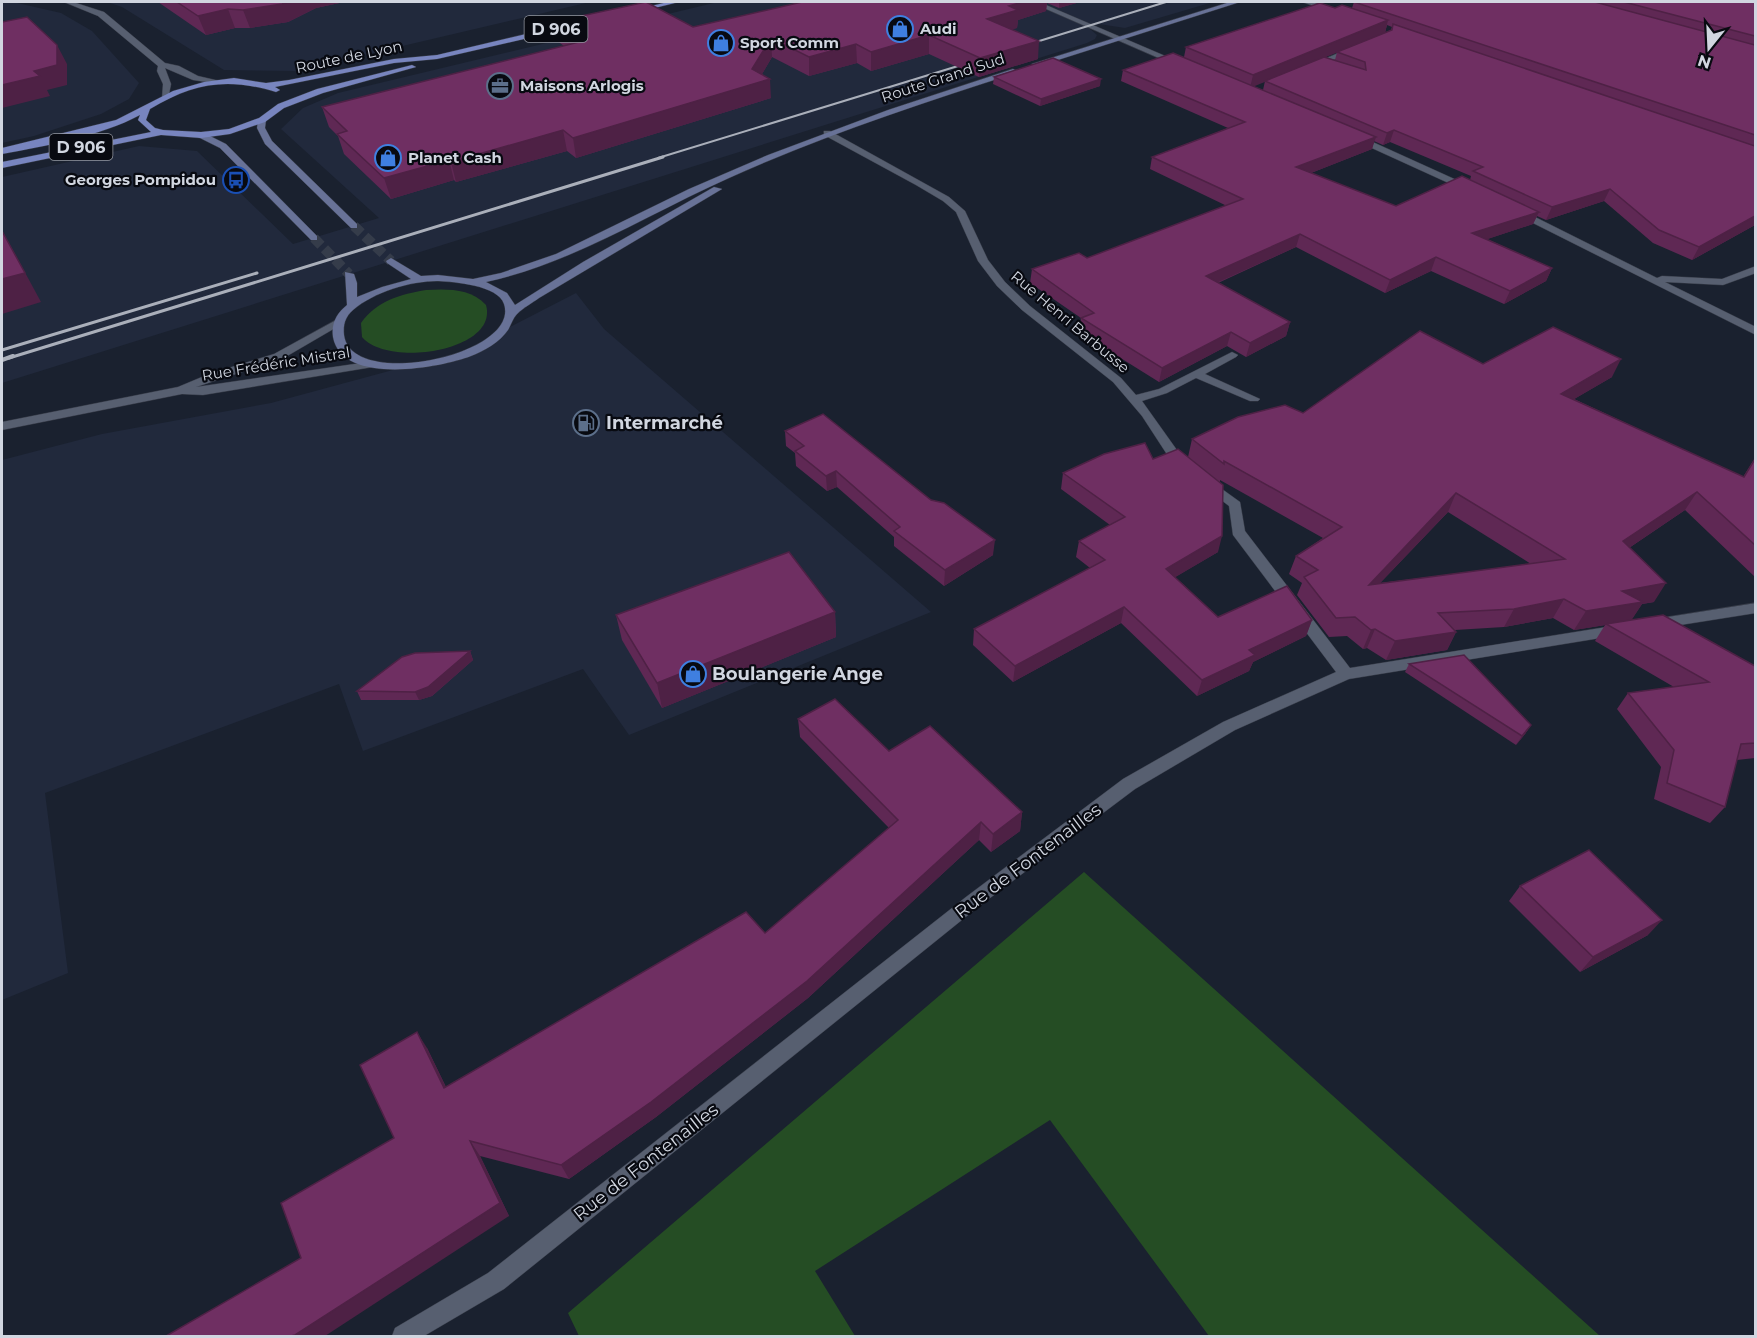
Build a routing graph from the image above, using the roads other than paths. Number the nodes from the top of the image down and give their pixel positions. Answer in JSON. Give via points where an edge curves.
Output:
{"nodes":[{"id":1,"x":68,"y":2,"type":"edge"},
{"id":2,"x":675,"y":2,"type":"edge"},
{"id":3,"x":1034,"y":2,"type":"edge"},
{"id":4,"x":1236,"y":2,"type":"edge"},
{"id":5,"x":1306,"y":2,"type":"edge"},
{"id":6,"x":629,"y":12,"type":"edge"},
{"id":7,"x":1338,"y":12,"type":"edge"},
{"id":8,"x":584,"y":23,"type":"edge"},
{"id":9,"x":1121,"y":38,"type":"junction"},
{"id":10,"x":1363,"y":45,"type":"edge"},
{"id":11,"x":437,"y":57,"type":"junction"},
{"id":12,"x":1319,"y":63,"type":"junction"},
{"id":13,"x":162,"y":65,"type":"junction"},
{"id":14,"x":1188,"y":67,"type":"edge"},
{"id":15,"x":1329,"y":67,"type":"edge"},
{"id":16,"x":1299,"y":72,"type":"edge"},
{"id":17,"x":220,"y":82,"type":"junction"},
{"id":18,"x":268,"y":85,"type":"junction"},
{"id":19,"x":165,"y":97,"type":"junction"},
{"id":20,"x":281,"y":106,"type":"junction"},
{"id":21,"x":146,"y":110,"type":"junction"},
{"id":22,"x":262,"y":120,"type":"junction"},
{"id":23,"x":162,"y":133,"type":"junction"},
{"id":24,"x":827,"y":134,"type":"junction"},
{"id":25,"x":1349,"y":134,"type":"edge"},
{"id":26,"x":201,"y":135,"type":"junction"},
{"id":27,"x":2,"y":151,"type":"edge"},
{"id":28,"x":765,"y":159,"type":"junction"},
{"id":29,"x":2,"y":165,"type":"edge"},
{"id":30,"x":1477,"y":193,"type":"edge"},
{"id":31,"x":1509,"y":208,"type":"edge"},
{"id":32,"x":354,"y":226,"type":"tunnel mouth"},
{"id":33,"x":314,"y":238,"type":"tunnel mouth"},
{"id":34,"x":391,"y":261,"type":"tunnel mouth"},
{"id":35,"x":1755,"y":269,"type":"edge"},
{"id":36,"x":349,"y":274,"type":"tunnel mouth"},
{"id":37,"x":1653,"y":278,"type":"junction"},
{"id":38,"x":420,"y":280,"type":"junction"},
{"id":39,"x":474,"y":282,"type":"junction"},
{"id":40,"x":352,"y":306,"type":"junction"},
{"id":41,"x":511,"y":313,"type":"junction"},
{"id":42,"x":338,"y":322,"type":"junction"},
{"id":43,"x":1755,"y":332,"type":"edge"},
{"id":44,"x":1232,"y":355,"type":"dead end"},
{"id":45,"x":375,"y":364,"type":"junction"},
{"id":46,"x":1196,"y":374,"type":"junction"},
{"id":47,"x":182,"y":390,"type":"junction"},
{"id":48,"x":1134,"y":399,"type":"junction"},
{"id":49,"x":1254,"y":399,"type":"dead end"},
{"id":50,"x":2,"y":426,"type":"edge"},
{"id":51,"x":1755,"y":608,"type":"edge"},
{"id":52,"x":1346,"y":674,"type":"junction"},
{"id":53,"x":403,"y":1336,"type":"edge"}],
"edges":[{"from":1,"to":13,"type":"street","via":[[101,14]]},
{"from":2,"to":6,"type":"main road"},
{"from":3,"to":9,"type":"street"},
{"from":4,"to":9,"type":"main road","name":"Route Grand Sud"},
{"from":5,"to":7,"type":"street"},
{"from":8,"to":11,"type":"main road","name":"Route de Lyon","number":"D 906"},
{"from":9,"to":14,"type":"street"},
{"from":9,"to":24,"type":"main road","name":"Route Grand Sud"},
{"from":10,"to":12,"type":"street"},
{"from":11,"to":18,"type":"main road","name":"Route de Lyon","number":"D 906"},
{"from":11,"to":20,"type":"main road","name":"Route de Lyon","number":"D 906","via":[[422,65],[320,90]]},
{"from":12,"to":15,"type":"street"},
{"from":12,"to":16,"type":"street"},
{"from":13,"to":17,"type":"street"},
{"from":13,"to":19,"type":"street","via":[[168,88]]},
{"from":17,"to":18,"type":"main road","name":"Route de Lyon"},
{"from":17,"to":19,"type":"main road","name":"Route de Lyon"},
{"from":18,"to":20,"type":"main road","via":[[283,94]]},
{"from":19,"to":21,"type":"main road","name":"Route de Lyon"},
{"from":20,"to":22,"type":"main road","name":"Route de Lyon"},
{"from":21,"to":23,"type":"main road","via":[[142,120]]},
{"from":21,"to":27,"type":"main road","number":"D 906","via":[[97,129]]},
{"from":22,"to":26,"type":"main road","name":"Route de Lyon","via":[[239,129]]},
{"from":22,"to":32,"type":"main road","via":[[261,128],[268,142]]},
{"from":23,"to":26,"type":"main road","name":"Route de Lyon"},
{"from":23,"to":29,"type":"main road","number":"D 906"},
{"from":24,"to":28,"type":"main road","name":"Route Grand Sud"},
{"from":24,"to":48,"type":"street","name":"Rue Henri Barbusse","via":[[946,199],[960,212],[983,261],[1000,284],[1117,380]]},
{"from":25,"to":30,"type":"street"},
{"from":26,"to":33,"type":"main road","via":[[223,146]]},
{"from":28,"to":39,"type":"main road","name":"Route Grand Sud","via":[[565,255],[504,277]]},
{"from":28,"to":41,"type":"main road","name":"Route Grand Sud","via":[[567,274]]},
{"from":31,"to":37,"type":"street"},
{"from":34,"to":38,"type":"main road"},
{"from":35,"to":37,"type":"street","via":[[1723,282]]},
{"from":36,"to":40,"type":"main road"},
{"from":37,"to":43,"type":"street"},
{"from":38,"to":39,"type":"main road","via":[[449,278]]},
{"from":38,"to":40,"type":"main road","via":[[371,294]]},
{"from":39,"to":41,"type":"main road","via":[[499,293]]},
{"from":40,"to":42,"type":"main road"},
{"from":41,"to":45,"type":"main road","via":[[497,335],[460,357],[411,367]]},
{"from":42,"to":45,"type":"main road","via":[[342,345],[360,360]]},
{"from":42,"to":47,"type":"street","name":"Rue Frédéric Mistral","via":[[288,352],[197,381]]},
{"from":44,"to":46,"type":"street","name":"Rue Henri Barbusse"},
{"from":45,"to":47,"type":"street","name":"Rue Frédéric Mistral","via":[[213,390]]},
{"from":46,"to":48,"type":"street","name":"Rue Henri Barbusse","via":[[1163,391]]},
{"from":46,"to":49,"type":"street"},
{"from":47,"to":50,"type":"street","name":"Rue Frédéric Mistral"},
{"from":48,"to":52,"type":"street","name":"Rue Henri Barbusse","via":[[1174,456],[1235,506],[1238,532]]},
{"from":51,"to":52,"type":"street","name":"Rue de Fontenailles"},
{"from":52,"to":53,"type":"street","name":"Rue de Fontenailles","via":[[1229,726],[1129,784],[972,902],[496,1281]]}]}
